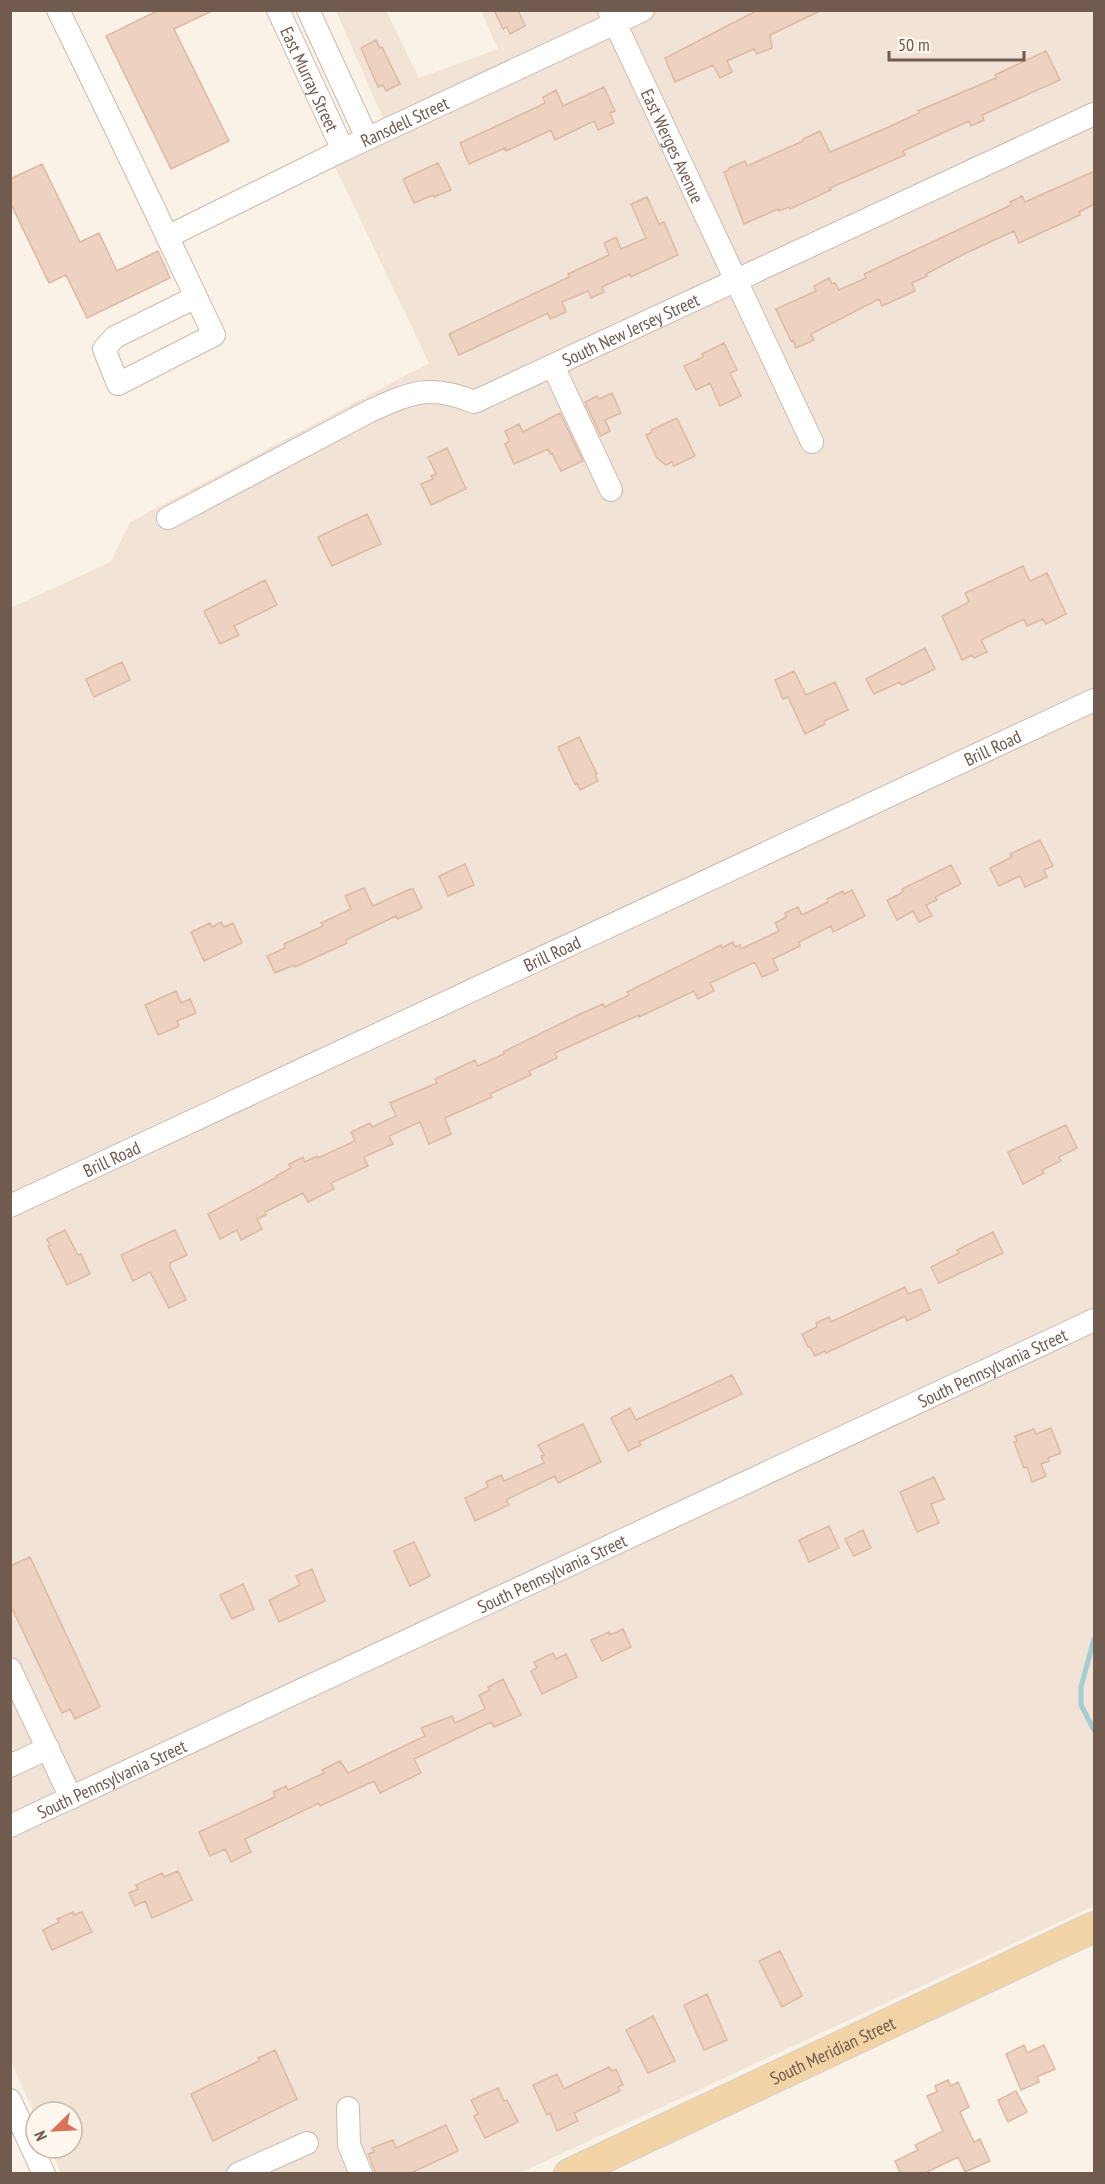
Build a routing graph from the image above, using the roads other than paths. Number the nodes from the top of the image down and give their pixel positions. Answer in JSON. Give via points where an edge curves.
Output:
{"nodes":[{"id":1,"x":58,"y":10,"type":"edge"},
{"id":2,"x":278,"y":10,"type":"edge"},
{"id":3,"x":308,"y":10,"type":"edge"},
{"id":4,"x":644,"y":10,"type":"edge"},
{"id":5,"x":613,"y":17,"type":"edge"},
{"id":6,"x":1095,"y":114,"type":"edge"},
{"id":7,"x":368,"y":138,"type":"junction"},
{"id":8,"x":343,"y":150,"type":"junction"},
{"id":9,"x":167,"y":237,"type":"junction"},
{"id":10,"x":735,"y":281,"type":"junction"},
{"id":11,"x":196,"y":297,"type":"junction"},
{"id":12,"x":553,"y":366,"type":"junction"},
{"id":13,"x":812,"y":442,"type":"dead end"},
{"id":14,"x":611,"y":490,"type":"dead end"},
{"id":15,"x":168,"y":518,"type":"dead end"},
{"id":16,"x":1095,"y":700,"type":"edge"},
{"id":17,"x":10,"y":1206,"type":"edge"},
{"id":18,"x":1095,"y":1320,"type":"edge"},
{"id":19,"x":10,"y":1669,"type":"edge"},
{"id":20,"x":48,"y":1748,"type":"junction"},
{"id":21,"x":10,"y":1766,"type":"edge"},
{"id":22,"x":70,"y":1798,"type":"junction"},
{"id":23,"x":10,"y":1826,"type":"edge"},
{"id":24,"x":1095,"y":1927,"type":"edge"},
{"id":25,"x":10,"y":2100,"type":"edge"},
{"id":26,"x":348,"y":2108,"type":"dead end"},
{"id":27,"x":307,"y":2143,"type":"dead end"},
{"id":28,"x":44,"y":2174,"type":"edge"},
{"id":29,"x":238,"y":2174,"type":"edge"},
{"id":30,"x":362,"y":2174,"type":"edge"},
{"id":31,"x":569,"y":2174,"type":"edge"}],
"edges":[{"from":1,"to":9,"type":"street"},
{"from":2,"to":8,"type":"street","name":"East Murray Street"},
{"from":3,"to":7,"type":"street"},
{"from":4,"to":5,"type":"street","name":"Ransdell Street"},
{"from":5,"to":7,"type":"street","name":"Ransdell Street"},
{"from":5,"to":10,"type":"street","name":"East Werges Avenue"},
{"from":6,"to":10,"type":"street","name":"South New Jersey Street"},
{"from":7,"to":8,"type":"street","name":"Ransdell Street"},
{"from":8,"to":9,"type":"street","name":"Ransdell Street"},
{"from":9,"to":11,"type":"street"},
{"from":10,"to":12,"type":"street","name":"South New Jersey Street"},
{"from":10,"to":13,"type":"street","name":"East Werges Avenue"},
{"from":11,"to":11,"type":"street","via":[[214,335],[118,384],[104,350],[115,337]]},
{"from":12,"to":14,"type":"street"},
{"from":12,"to":15,"type":"street","name":"South New Jersey Street","via":[[474,402],[454,394],[425,391],[399,398]]},
{"from":16,"to":17,"type":"street","name":"Brill Road"},
{"from":18,"to":22,"type":"street","name":"South Pennsylvania Street"},
{"from":19,"to":20,"type":"street"},
{"from":20,"to":21,"type":"street"},
{"from":20,"to":22,"type":"street"},
{"from":22,"to":23,"type":"street","name":"South Pennsylvania Street"},
{"from":24,"to":31,"type":"main road","name":"South Meridian Street"},
{"from":25,"to":28,"type":"street"},
{"from":26,"to":30,"type":"street","via":[[350,2145]]},
{"from":27,"to":29,"type":"street"}]}
